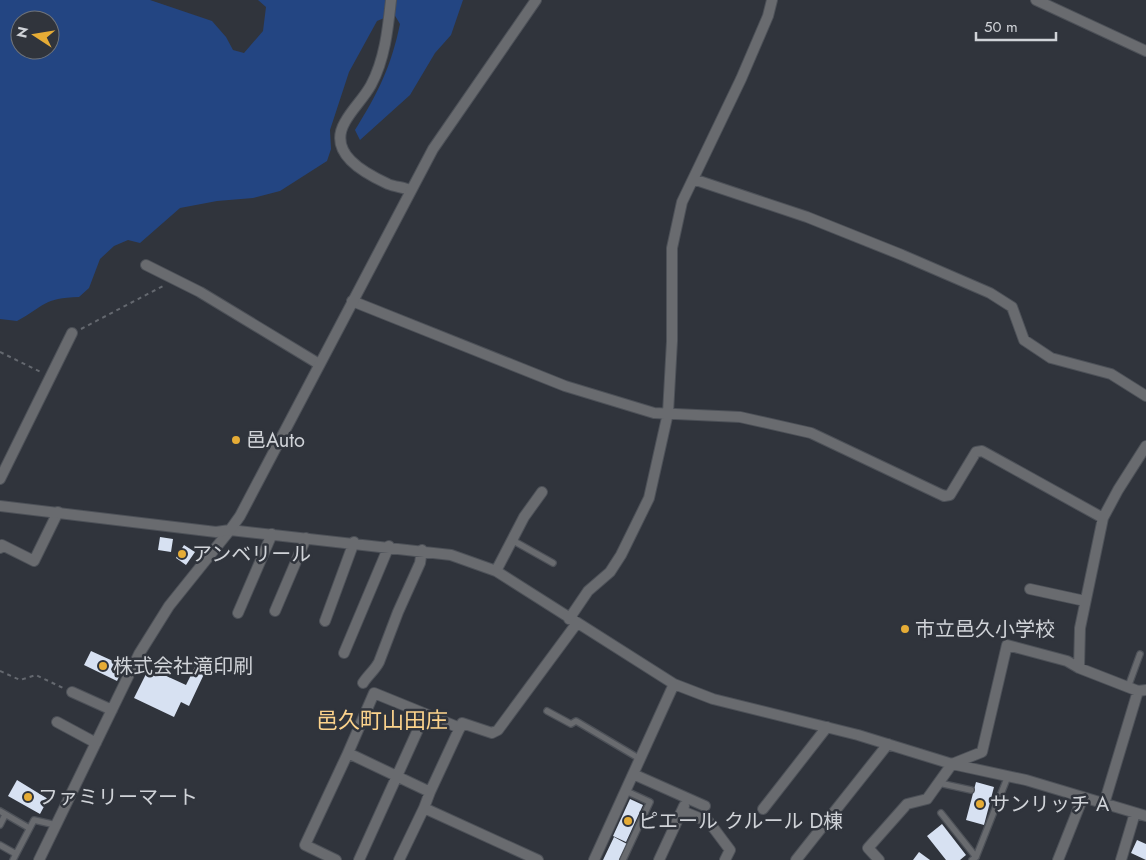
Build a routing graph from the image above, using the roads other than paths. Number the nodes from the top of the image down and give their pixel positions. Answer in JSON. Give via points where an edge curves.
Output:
{"nodes":[{"id":1,"x":391,"y":0,"type":"edge"},
{"id":2,"x":536,"y":0,"type":"edge"},
{"id":3,"x":772,"y":0,"type":"edge"},
{"id":4,"x":1036,"y":0,"type":"edge"},
{"id":5,"x":1146,"y":51,"type":"edge"},
{"id":6,"x":692,"y":179,"type":"junction"},
{"id":7,"x":410,"y":190,"type":"junction"},
{"id":8,"x":146,"y":265,"type":"dead end"},
{"id":9,"x":352,"y":301,"type":"junction"},
{"id":10,"x":72,"y":333,"type":"road end"},
{"id":11,"x":319,"y":364,"type":"junction"},
{"id":12,"x":1146,"y":396,"type":"edge"},
{"id":13,"x":668,"y":413,"type":"junction"},
{"id":14,"x":1146,"y":446,"type":"edge"},
{"id":15,"x":0,"y":479,"type":"edge"},
{"id":16,"x":542,"y":492,"type":"dead end"},
{"id":17,"x":0,"y":506,"type":"edge"},
{"id":18,"x":58,"y":512,"type":"junction"},
{"id":19,"x":1103,"y":518,"type":"junction"},
{"id":20,"x":230,"y":530,"type":"junction"},
{"id":21,"x":272,"y":534,"type":"junction"},
{"id":22,"x":306,"y":538,"type":"junction"},
{"id":23,"x":512,"y":540,"type":"junction"},
{"id":24,"x":354,"y":542,"type":"junction"},
{"id":25,"x":389,"y":546,"type":"junction"},
{"id":26,"x":0,"y":548,"type":"edge"},
{"id":27,"x":422,"y":550,"type":"junction"},
{"id":28,"x":553,"y":563,"type":"dead end"},
{"id":29,"x":496,"y":571,"type":"junction"},
{"id":30,"x":1030,"y":589,"type":"dead end"},
{"id":31,"x":1085,"y":601,"type":"junction"},
{"id":32,"x":275,"y":611,"type":"dead end"},
{"id":33,"x":238,"y":613,"type":"dead end"},
{"id":34,"x":324,"y":621,"type":"dead end"},
{"id":35,"x":573,"y":621,"type":"junction"},
{"id":36,"x":344,"y":653,"type":"dead end"},
{"id":37,"x":1140,"y":654,"type":"dead end"},
{"id":38,"x":1079,"y":668,"type":"junction"},
{"id":39,"x":363,"y":683,"type":"dead end"},
{"id":40,"x":674,"y":684,"type":"junction"},
{"id":41,"x":1128,"y":687,"type":"junction"},
{"id":42,"x":1142,"y":690,"type":"edge"},
{"id":43,"x":72,"y":692,"type":"road end"},
{"id":44,"x":112,"y":710,"type":"junction"},
{"id":45,"x":547,"y":711,"type":"dead end"},
{"id":46,"x":426,"y":714,"type":"junction"},
{"id":47,"x":57,"y":722,"type":"dead end"},
{"id":48,"x":827,"y":727,"type":"junction"},
{"id":49,"x":460,"y":728,"type":"junction"},
{"id":50,"x":96,"y":743,"type":"junction"},
{"id":51,"x":888,"y":744,"type":"junction"},
{"id":52,"x":348,"y":753,"type":"junction"},
{"id":53,"x":640,"y":759,"type":"junction"},
{"id":54,"x":952,"y":764,"type":"junction"},
{"id":55,"x":633,"y":774,"type":"junction"},
{"id":56,"x":397,"y":776,"type":"junction"},
{"id":57,"x":1008,"y":776,"type":"junction"},
{"id":58,"x":939,"y":783,"type":"junction"},
{"id":59,"x":970,"y":790,"type":"dead end"},
{"id":60,"x":626,"y":791,"type":"junction"},
{"id":61,"x":430,"y":792,"type":"junction"},
{"id":62,"x":1083,"y":797,"type":"junction"},
{"id":63,"x":686,"y":798,"type":"junction"},
{"id":64,"x":1104,"y":804,"type":"junction"},
{"id":65,"x":705,"y":806,"type":"dead end"},
{"id":66,"x":424,"y":808,"type":"junction"},
{"id":67,"x":763,"y":809,"type":"dead end"},
{"id":68,"x":682,"y":811,"type":"junction"},
{"id":69,"x":3,"y":813,"type":"edge"},
{"id":70,"x":941,"y":813,"type":"dead end"},
{"id":71,"x":1135,"y":814,"type":"junction"},
{"id":72,"x":1146,"y":816,"type":"edge"},
{"id":73,"x":0,"y":824,"type":"edge"},
{"id":74,"x":56,"y":825,"type":"junction"},
{"id":75,"x":29,"y":828,"type":"junction"},
{"id":76,"x":0,"y":845,"type":"edge"},
{"id":77,"x":14,"y":857,"type":"edge"},
{"id":78,"x":974,"y":858,"type":"edge"},
{"id":79,"x":39,"y":860,"type":"edge"},
{"id":80,"x":336,"y":860,"type":"edge"},
{"id":81,"x":359,"y":860,"type":"edge"},
{"id":82,"x":400,"y":860,"type":"edge"},
{"id":83,"x":538,"y":860,"type":"edge"},
{"id":84,"x":594,"y":860,"type":"edge"},
{"id":85,"x":623,"y":860,"type":"edge"},
{"id":86,"x":659,"y":860,"type":"edge"},
{"id":87,"x":725,"y":860,"type":"edge"},
{"id":88,"x":796,"y":860,"type":"edge"},
{"id":89,"x":879,"y":860,"type":"edge"},
{"id":90,"x":1058,"y":860,"type":"edge"},
{"id":91,"x":1122,"y":860,"type":"edge"}],
"edges":[{"from":1,"to":7,"type":"street","via":[[383,53],[372,85],[344,123],[339,141],[344,154],[363,170],[390,185]]},
{"from":2,"to":7,"type":"street","via":[[443,134]]},
{"from":3,"to":6,"type":"street","via":[[741,79]]},
{"from":4,"to":5,"type":"street"},
{"from":6,"to":12,"type":"street","via":[[806,217],[990,293],[1012,307],[1024,340],[1051,358],[1111,374]]},
{"from":6,"to":13,"type":"street","via":[[682,202],[672,248]]},
{"from":7,"to":9,"type":"street"},
{"from":8,"to":11,"type":"street","via":[[200,292]]},
{"from":9,"to":11,"type":"street"},
{"from":9,"to":13,"type":"street","via":[[565,386],[654,413]]},
{"from":10,"to":15,"type":"street"},
{"from":11,"to":20,"type":"street"},
{"from":13,"to":19,"type":"street","via":[[740,417],[811,433],[944,496],[950,495],[976,452],[982,451]]},
{"from":13,"to":35,"type":"street","via":[[649,498],[637,525],[610,572],[588,591]]},
{"from":14,"to":19,"type":"street"},
{"from":16,"to":23,"type":"street"},
{"from":17,"to":18,"type":"street"},
{"from":18,"to":20,"type":"street","via":[[216,532]]},
{"from":18,"to":26,"type":"street","via":[[34,561],[2,545]]},
{"from":19,"to":31,"type":"street"},
{"from":20,"to":21,"type":"street"},
{"from":20,"to":44,"type":"street","via":[[169,606],[139,654]]},
{"from":21,"to":22,"type":"street"},
{"from":21,"to":33,"type":"street"},
{"from":22,"to":24,"type":"street"},
{"from":22,"to":32,"type":"street"},
{"from":23,"to":28,"type":"lane"},
{"from":23,"to":29,"type":"street"},
{"from":24,"to":25,"type":"street"},
{"from":24,"to":34,"type":"street"},
{"from":25,"to":27,"type":"street"},
{"from":25,"to":36,"type":"street"},
{"from":27,"to":29,"type":"street","via":[[451,555]]},
{"from":27,"to":39,"type":"street","via":[[420,563],[379,662]]},
{"from":29,"to":35,"type":"street"},
{"from":30,"to":31,"type":"street"},
{"from":31,"to":38,"type":"street","via":[[1080,628]]},
{"from":35,"to":40,"type":"street"},
{"from":35,"to":49,"type":"street","via":[[498,730],[492,733],[462,723]]},
{"from":37,"to":41,"type":"lane"},
{"from":38,"to":41,"type":"street"},
{"from":38,"to":54,"type":"street","via":[[1067,660],[1007,645],[982,752]]},
{"from":40,"to":48,"type":"street","via":[[713,699]]},
{"from":40,"to":53,"type":"street"},
{"from":41,"to":42,"type":"street"},
{"from":42,"to":64,"type":"street"},
{"from":43,"to":44,"type":"street"},
{"from":44,"to":50,"type":"street"},
{"from":45,"to":53,"type":"lane","via":[[571,724],[576,721]]},
{"from":46,"to":49,"type":"street"},
{"from":46,"to":52,"type":"street","via":[[374,693]]},
{"from":46,"to":56,"type":"street"},
{"from":47,"to":50,"type":"street"},
{"from":48,"to":51,"type":"street"},
{"from":48,"to":67,"type":"street"},
{"from":49,"to":61,"type":"street"},
{"from":50,"to":74,"type":"street"},
{"from":51,"to":54,"type":"street"},
{"from":51,"to":88,"type":"street"},
{"from":52,"to":56,"type":"street"},
{"from":52,"to":80,"type":"street","via":[[305,845]]},
{"from":53,"to":55,"type":"street"},
{"from":54,"to":57,"type":"street"},
{"from":54,"to":58,"type":"street"},
{"from":55,"to":60,"type":"street"},
{"from":55,"to":63,"type":"street"},
{"from":56,"to":61,"type":"street"},
{"from":56,"to":81,"type":"street"},
{"from":57,"to":62,"type":"street"},
{"from":57,"to":78,"type":"lane"},
{"from":58,"to":59,"type":"lane"},
{"from":58,"to":89,"type":"street","via":[[927,799],[907,804],[868,848]]},
{"from":60,"to":84,"type":"street"},
{"from":60,"to":85,"type":"lane","via":[[650,802]]},
{"from":61,"to":66,"type":"street"},
{"from":62,"to":64,"type":"street"},
{"from":62,"to":90,"type":"street"},
{"from":63,"to":65,"type":"street"},
{"from":63,"to":68,"type":"street"},
{"from":64,"to":71,"type":"street"},
{"from":66,"to":82,"type":"street"},
{"from":66,"to":83,"type":"street"},
{"from":68,"to":86,"type":"street"},
{"from":68,"to":87,"type":"street","via":[[709,822],[730,850]]},
{"from":69,"to":73,"type":"lane"},
{"from":69,"to":75,"type":"lane"},
{"from":70,"to":78,"type":"lane"},
{"from":71,"to":72,"type":"street"},
{"from":71,"to":91,"type":"street"},
{"from":74,"to":75,"type":"lane","via":[[34,820]]},
{"from":74,"to":79,"type":"street"},
{"from":75,"to":77,"type":"lane"},
{"from":76,"to":77,"type":"lane"}]}
